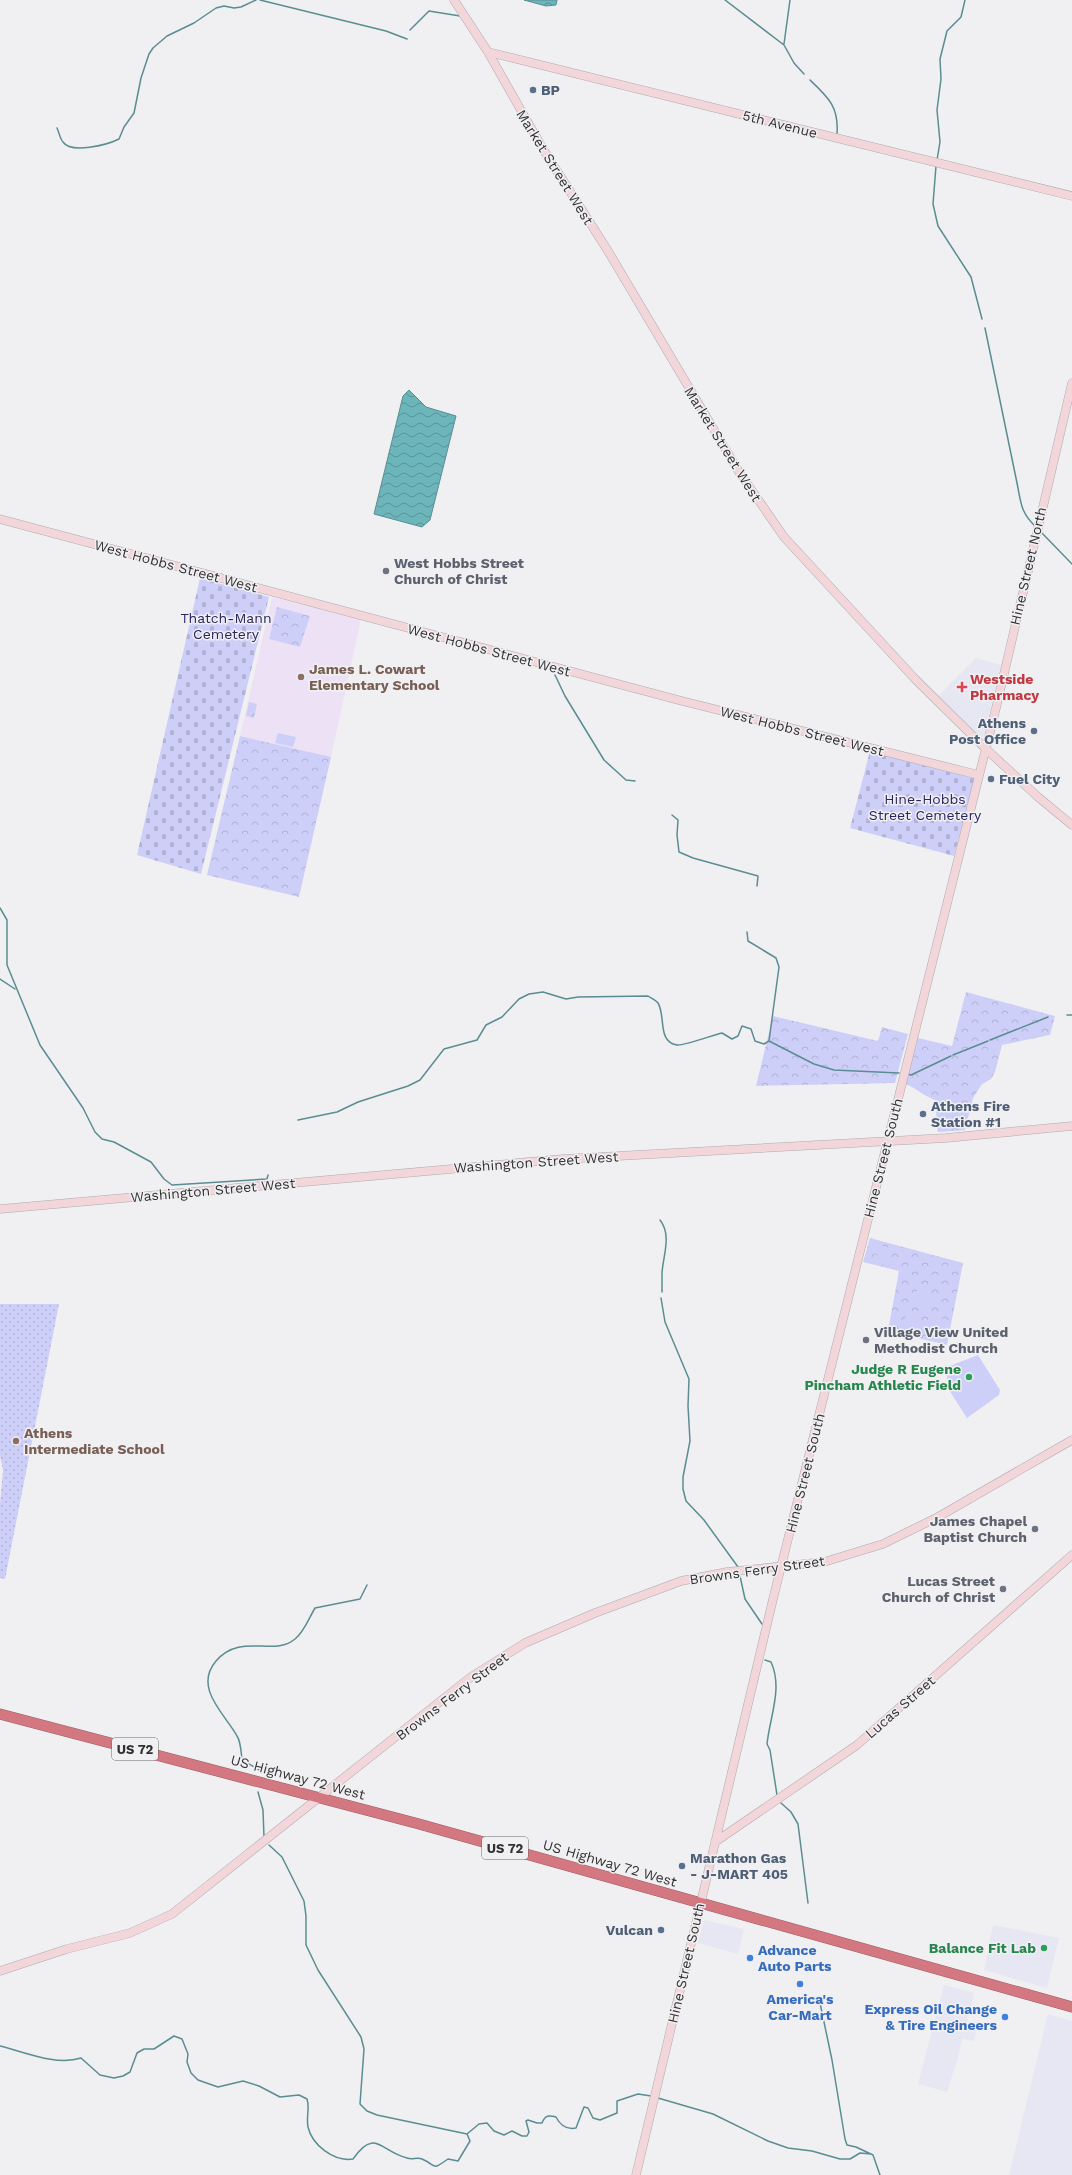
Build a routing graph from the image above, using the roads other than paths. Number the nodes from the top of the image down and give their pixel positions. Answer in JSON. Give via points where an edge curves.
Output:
{"nodes":[{"id":1,"x":454,"y":0,"type":"edge"},
{"id":2,"x":488,"y":52,"type":"junction"},
{"id":3,"x":1072,"y":196,"type":"edge"},
{"id":4,"x":1072,"y":383,"type":"edge"},
{"id":5,"x":0,"y":520,"type":"edge"},
{"id":6,"x":986,"y":749,"type":"junction"},
{"id":7,"x":979,"y":775,"type":"junction"},
{"id":8,"x":1072,"y":825,"type":"edge"},
{"id":9,"x":1072,"y":1126,"type":"edge"},
{"id":10,"x":887,"y":1142,"type":"junction"},
{"id":11,"x":0,"y":1209,"type":"edge"},
{"id":12,"x":1072,"y":1440,"type":"edge"},
{"id":13,"x":1072,"y":1555,"type":"edge"},
{"id":14,"x":782,"y":1566,"type":"junction"},
{"id":15,"x":0,"y":1714,"type":"edge"},
{"id":16,"x":321,"y":1797,"type":"junction"},
{"id":17,"x":715,"y":1842,"type":"junction"},
{"id":18,"x":700,"y":1903,"type":"junction"},
{"id":19,"x":0,"y":1972,"type":"edge"},
{"id":20,"x":1072,"y":2007,"type":"edge"},
{"id":21,"x":636,"y":2175,"type":"edge"}],
"edges":[{"from":1,"to":2,"type":"street","name":"Market Street West"},
{"from":2,"to":3,"type":"street","name":"5th Avenue"},
{"from":2,"to":6,"type":"street","name":"Market Street West","via":[[543,149],[608,251],[739,472],[784,538]]},
{"from":4,"to":6,"type":"street","name":"Hine Street North"},
{"from":5,"to":7,"type":"street","name":"West Hobbs Street West","via":[[682,701]]},
{"from":6,"to":7,"type":"street","name":"Hine Street South"},
{"from":6,"to":8,"type":"street","name":"Market Street West"},
{"from":7,"to":10,"type":"street","name":"Hine Street South"},
{"from":9,"to":10,"type":"street","name":"Washington Street West"},
{"from":10,"to":11,"type":"street","name":"Washington Street West","via":[[563,1159]]},
{"from":10,"to":14,"type":"street","name":"Hine Street South"},
{"from":12,"to":14,"type":"street","name":"Browns Ferry Street","via":[[897,1538],[861,1552],[824,1562]]},
{"from":13,"to":17,"type":"street","name":"Lucas Street","via":[[857,1744]]},
{"from":14,"to":16,"type":"street","name":"Browns Ferry Street","via":[[727,1572],[681,1581],[595,1613],[525,1643],[471,1677]]},
{"from":14,"to":17,"type":"street","name":"Hine Street South"},
{"from":15,"to":16,"type":"highway","name":"US Highway 72 West","number":"US 72"},
{"from":16,"to":18,"type":"highway","name":"US Highway 72 West","number":"US 72"},
{"from":16,"to":19,"type":"street","name":"Browns Ferry Street","via":[[182,1908],[162,1920],[130,1933],[67,1949]]},
{"from":17,"to":18,"type":"street","name":"Hine Street South"},
{"from":18,"to":20,"type":"highway","name":"US Highway 72 West","number":"US 72"},
{"from":18,"to":21,"type":"street","name":"Hine Street South"}]}
